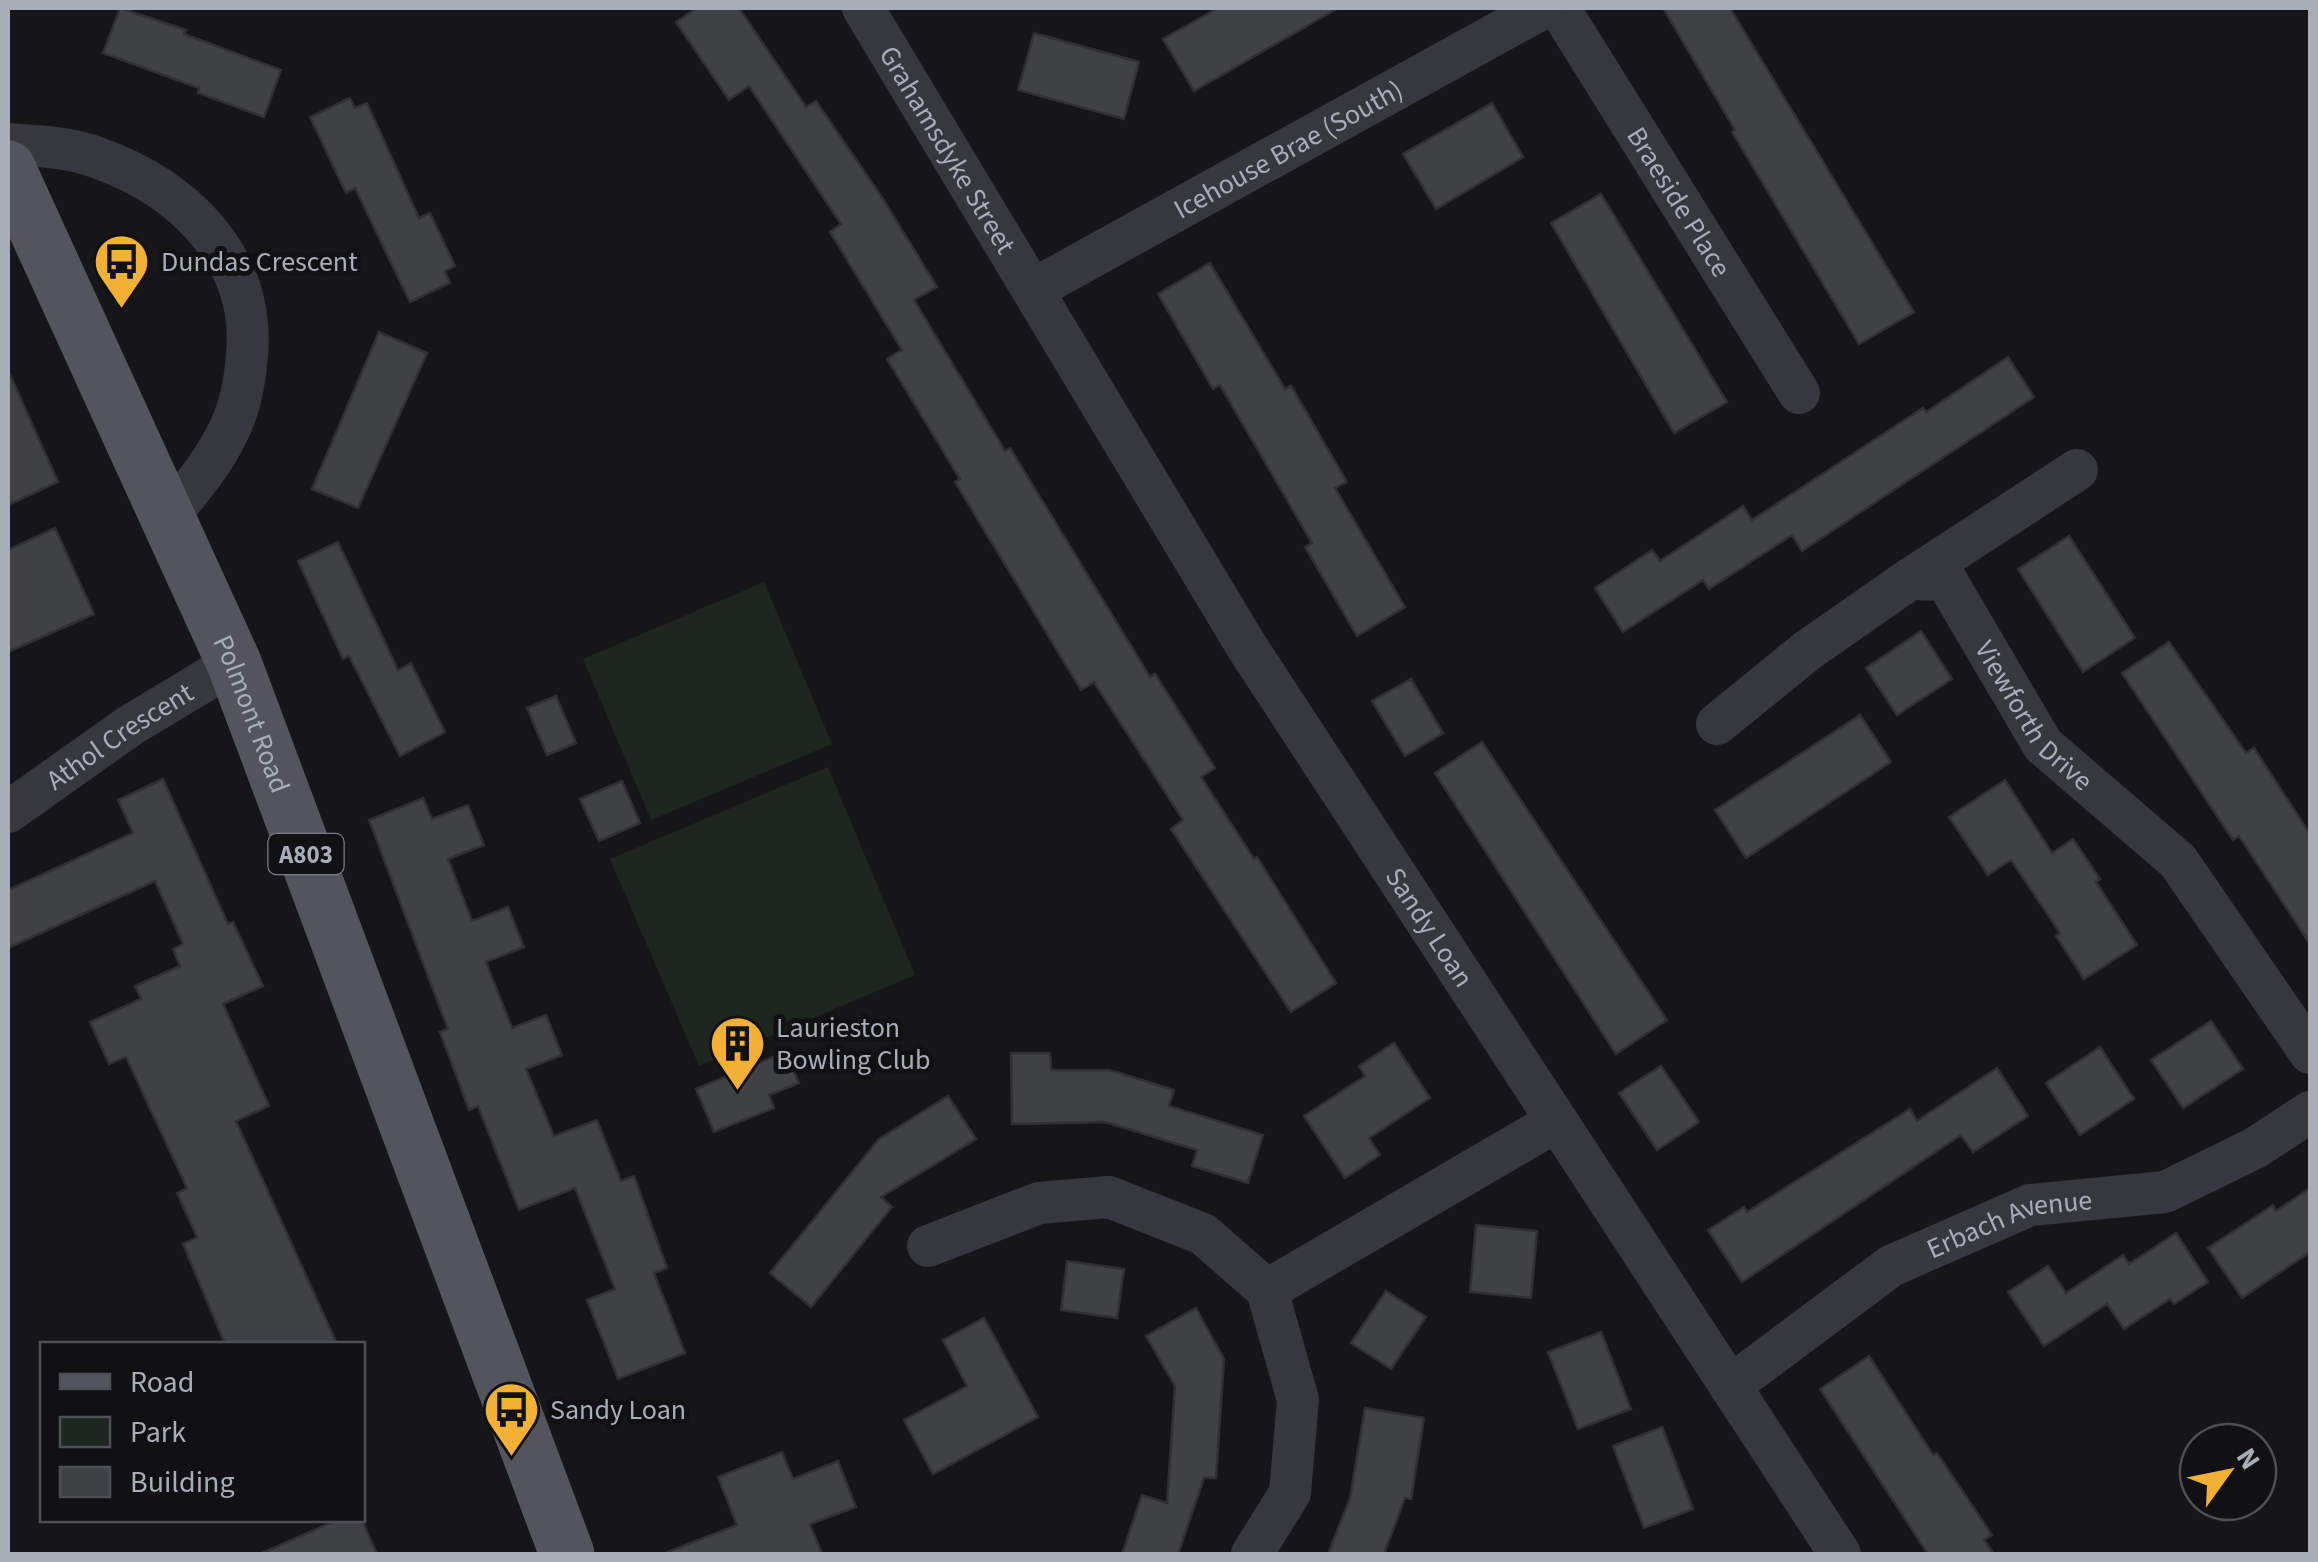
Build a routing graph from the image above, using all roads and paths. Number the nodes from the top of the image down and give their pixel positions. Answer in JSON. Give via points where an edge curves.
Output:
{"nodes":[{"id":1,"x":862,"y":8,"type":"edge"},
{"id":2,"x":1535,"y":10,"type":"edge"},
{"id":3,"x":8,"y":144,"type":"edge"},
{"id":4,"x":8,"y":168,"type":"edge"},
{"id":5,"x":1034,"y":289,"type":"junction"},
{"id":6,"x":1799,"y":393,"type":"dead end"},
{"id":7,"x":2078,"y":470,"type":"dead end"},
{"id":8,"x":168,"y":517,"type":"junction"},
{"id":9,"x":1910,"y":579,"type":"junction"},
{"id":10,"x":234,"y":663,"type":"junction"},
{"id":11,"x":1717,"y":724,"type":"dead end"},
{"id":12,"x":8,"y":812,"type":"edge"},
{"id":13,"x":2310,"y":1053,"type":"edge"},
{"id":14,"x":2310,"y":1112,"type":"edge"},
{"id":15,"x":1556,"y":1120,"type":"junction"},
{"id":16,"x":928,"y":1246,"type":"dead end"},
{"id":17,"x":1267,"y":1290,"type":"junction"},
{"id":18,"x":1730,"y":1386,"type":"junction"},
{"id":19,"x":568,"y":1554,"type":"edge"},
{"id":20,"x":1252,"y":1554,"type":"edge"},
{"id":21,"x":1840,"y":1554,"type":"edge"}],
"edges":[{"from":1,"to":5,"type":"street","name":"Grahamsdyke Street"},
{"from":2,"to":5,"type":"street","name":"Icehouse Brae (South)"},
{"from":2,"to":6,"type":"street","name":"Braeside Place"},
{"from":3,"to":8,"type":"street","via":[[96,157],[145,178],[194,214],[232,264],[250,332],[245,384],[228,434]]},
{"from":4,"to":8,"type":"main road","name":"Polmont Road","number":"A803"},
{"from":5,"to":15,"type":"street","name":"Sandy Loan","via":[[1247,647]]},
{"from":7,"to":9,"type":"street"},
{"from":8,"to":10,"type":"main road","name":"Polmont Road","number":"A803"},
{"from":9,"to":11,"type":"street"},
{"from":9,"to":13,"type":"street","name":"Viewforth Drive","via":[[1946,580],[2043,745],[2178,861]]},
{"from":10,"to":12,"type":"street","name":"Athol Crescent"},
{"from":10,"to":19,"type":"main road","name":"Polmont Road","number":"A803"},
{"from":14,"to":18,"type":"street","name":"Erbach Avenue","via":[[2165,1192],[2030,1205],[1891,1266]]},
{"from":15,"to":17,"type":"street"},
{"from":15,"to":18,"type":"street","name":"Sandy Loan"},
{"from":16,"to":17,"type":"street","via":[[1040,1204],[1108,1197],[1203,1234]]},
{"from":17,"to":20,"type":"street","via":[[1298,1400],[1290,1493]]},
{"from":18,"to":21,"type":"street","name":"Sandy Loan"}]}
